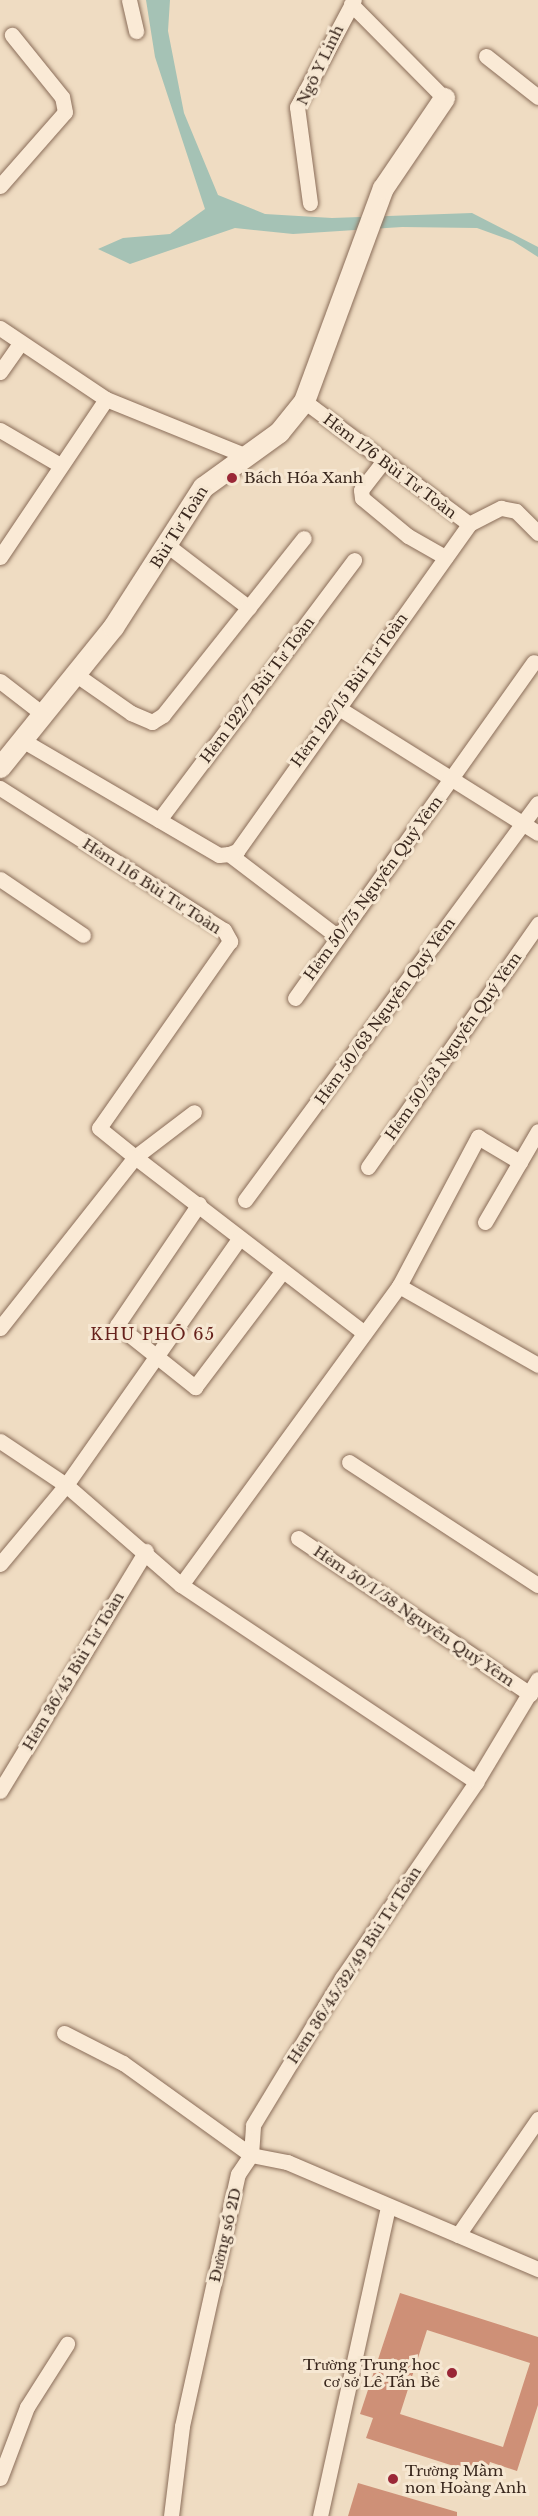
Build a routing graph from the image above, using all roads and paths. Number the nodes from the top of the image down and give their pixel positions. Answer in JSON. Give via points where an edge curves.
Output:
{"nodes":[{"id":1,"x":129,"y":0,"type":"edge"},
{"id":2,"x":352,"y":2,"type":"edge"},
{"id":3,"x":136,"y":31,"type":"dead end"},
{"id":4,"x":12,"y":35,"type":"dead end"},
{"id":5,"x":486,"y":56,"type":"dead end"},
{"id":6,"x":538,"y":97,"type":"edge"},
{"id":7,"x":444,"y":98,"type":"joint"},
{"id":8,"x":0,"y":186,"type":"edge"},
{"id":9,"x":310,"y":203,"type":"dead end"},
{"id":10,"x":0,"y":328,"type":"edge"},
{"id":11,"x":20,"y":343,"type":"junction"},
{"id":12,"x":0,"y":372,"type":"edge"},
{"id":13,"x":106,"y":399,"type":"junction"},
{"id":14,"x":304,"y":401,"type":"junction"},
{"id":15,"x":0,"y":430,"type":"edge"},
{"id":16,"x":244,"y":455,"type":"junction"},
{"id":17,"x":382,"y":463,"type":"junction"},
{"id":18,"x":60,"y":465,"type":"junction"},
{"id":19,"x":468,"y":524,"type":"junction"},
{"id":20,"x":538,"y":533,"type":"edge"},
{"id":21,"x":304,"y":538,"type":"dead end"},
{"id":22,"x":167,"y":545,"type":"junction"},
{"id":23,"x":0,"y":557,"type":"edge"},
{"id":24,"x":445,"y":557,"type":"junction"},
{"id":25,"x":354,"y":560,"type":"dead end"},
{"id":26,"x":249,"y":608,"type":"junction"},
{"id":27,"x":534,"y":662,"type":"dead end"},
{"id":28,"x":78,"y":676,"type":"junction"},
{"id":29,"x":0,"y":681,"type":"edge"},
{"id":30,"x":337,"y":706,"type":"junction"},
{"id":31,"x":44,"y":715,"type":"junction"},
{"id":32,"x":22,"y":740,"type":"junction"},
{"id":33,"x":0,"y":766,"type":"edge"},
{"id":34,"x":452,"y":779,"type":"junction"},
{"id":35,"x":0,"y":788,"type":"edge"},
{"id":36,"x":538,"y":803,"type":"edge"},
{"id":37,"x":159,"y":820,"type":"junction"},
{"id":38,"x":524,"y":822,"type":"junction"},
{"id":39,"x":538,"y":833,"type":"edge"},
{"id":40,"x":229,"y":854,"type":"junction"},
{"id":41,"x":0,"y":879,"type":"edge"},
{"id":42,"x":538,"y":924,"type":"edge"},
{"id":43,"x":83,"y":935,"type":"dead end"},
{"id":44,"x":338,"y":938,"type":"junction"},
{"id":45,"x":295,"y":998,"type":"dead end"},
{"id":46,"x":194,"y":1112,"type":"dead end"},
{"id":47,"x":538,"y":1131,"type":"edge"},
{"id":48,"x":135,"y":1157,"type":"junction"},
{"id":49,"x":520,"y":1162,"type":"junction"},
{"id":50,"x":368,"y":1167,"type":"dead end"},
{"id":51,"x":245,"y":1200,"type":"dead end"},
{"id":52,"x":199,"y":1204,"type":"junction"},
{"id":53,"x":485,"y":1222,"type":"dead end"},
{"id":54,"x":239,"y":1239,"type":"junction"},
{"id":55,"x":282,"y":1272,"type":"junction"},
{"id":56,"x":399,"y":1286,"type":"junction"},
{"id":57,"x":0,"y":1328,"type":"edge"},
{"id":58,"x":364,"y":1333,"type":"junction"},
{"id":59,"x":156,"y":1356,"type":"junction"},
{"id":60,"x":538,"y":1365,"type":"edge"},
{"id":61,"x":0,"y":1440,"type":"edge"},
{"id":62,"x":349,"y":1461,"type":"dead end"},
{"id":63,"x":66,"y":1485,"type":"junction"},
{"id":64,"x":298,"y":1538,"type":"dead end"},
{"id":65,"x":146,"y":1551,"type":"junction"},
{"id":66,"x":0,"y":1564,"type":"edge"},
{"id":67,"x":181,"y":1585,"type":"junction"},
{"id":68,"x":538,"y":1585,"type":"edge"},
{"id":69,"x":538,"y":1679,"type":"edge"},
{"id":70,"x":530,"y":1694,"type":"junction"},
{"id":71,"x":476,"y":1782,"type":"junction"},
{"id":72,"x":0,"y":1791,"type":"edge"},
{"id":73,"x":64,"y":2033,"type":"dead end"},
{"id":74,"x":538,"y":2119,"type":"edge"},
{"id":75,"x":250,"y":2155,"type":"junction"},
{"id":76,"x":388,"y":2208,"type":"junction"},
{"id":77,"x":458,"y":2235,"type":"junction"},
{"id":78,"x":538,"y":2269,"type":"edge"},
{"id":79,"x":67,"y":2344,"type":"dead end"},
{"id":80,"x":0,"y":2478,"type":"edge"},
{"id":81,"x":171,"y":2516,"type":"edge"},
{"id":82,"x":320,"y":2516,"type":"edge"}],
"edges":[{"from":1,"to":3,"type":"street"},
{"from":2,"to":7,"type":"street"},
{"from":2,"to":9,"type":"street","name":"Ngô Y Linh","via":[[297,107]]},
{"from":4,"to":8,"type":"street","via":[[65,103],[65,112]]},
{"from":5,"to":6,"type":"street"},
{"from":7,"to":14,"type":"street","name":"Bùi Tư Toàn","via":[[375,207]]},
{"from":10,"to":11,"type":"street"},
{"from":11,"to":12,"type":"street"},
{"from":11,"to":13,"type":"street"},
{"from":13,"to":16,"type":"street"},
{"from":13,"to":18,"type":"street"},
{"from":14,"to":16,"type":"street","name":"Bùi Tư Toàn","via":[[279,432]]},
{"from":14,"to":17,"type":"street","name":"Hẻm 176 Bùi Tư Toàn"},
{"from":15,"to":18,"type":"street"},
{"from":16,"to":22,"type":"street","name":"Bùi Tư Toàn","via":[[203,486]]},
{"from":17,"to":19,"type":"street","name":"Hẻm 176 Bùi Tư Toàn"},
{"from":17,"to":24,"type":"street","via":[[362,490],[362,498],[408,536]]},
{"from":18,"to":23,"type":"street"},
{"from":19,"to":20,"type":"street","name":"Hẻm 176 Bùi Tư Toàn","via":[[501,508],[516,511]]},
{"from":19,"to":24,"type":"street","name":"Hẻm 122/15 Bùi Tư Toàn"},
{"from":21,"to":26,"type":"street"},
{"from":22,"to":26,"type":"street"},
{"from":22,"to":28,"type":"street","name":"Bùi Tư Toàn"},
{"from":24,"to":30,"type":"street","name":"Hẻm 122/15 Bùi Tư Toàn"},
{"from":25,"to":37,"type":"street","name":"Hẻm 122/7 Bùi Tư Toàn"},
{"from":26,"to":28,"type":"street","via":[[163,715],[152,722]]},
{"from":27,"to":34,"type":"street","name":"Hẻm 50/75 Nguyễn Quý Yêm"},
{"from":28,"to":31,"type":"street","name":"Bùi Tư Toàn"},
{"from":29,"to":31,"type":"street"},
{"from":30,"to":34,"type":"street"},
{"from":30,"to":40,"type":"street","name":"Hẻm 122/15 Bùi Tư Toàn","via":[[237,851]]},
{"from":31,"to":32,"type":"street","name":"Bùi Tư Toàn"},
{"from":32,"to":33,"type":"street","name":"Bùi Tư Toàn"},
{"from":32,"to":37,"type":"street"},
{"from":34,"to":38,"type":"street"},
{"from":34,"to":44,"type":"street","name":"Hẻm 50/75 Nguyễn Quý Yêm"},
{"from":35,"to":48,"type":"street","name":"Hẻm 116 Bùi Tư Toàn","via":[[224,930],[230,941],[99,1128]]},
{"from":36,"to":38,"type":"street","name":"Hẻm 50/63 Nguyễn Quý Yêm"},
{"from":37,"to":40,"type":"street","via":[[219,855]]},
{"from":38,"to":39,"type":"street"},
{"from":38,"to":51,"type":"street","name":"Hẻm 50/63 Nguyễn Quý Yêm"},
{"from":40,"to":44,"type":"street"},
{"from":41,"to":43,"type":"street"},
{"from":42,"to":50,"type":"street","name":"Hẻm 50/53 Nguyễn Quý Yêm"},
{"from":44,"to":45,"type":"street","name":"Hẻm 50/75 Nguyễn Quý Yêm"},
{"from":46,"to":48,"type":"street"},
{"from":47,"to":49,"type":"street"},
{"from":48,"to":52,"type":"street"},
{"from":48,"to":57,"type":"street"},
{"from":49,"to":53,"type":"street"},
{"from":49,"to":56,"type":"street","via":[[478,1137]]},
{"from":52,"to":54,"type":"street"},
{"from":52,"to":59,"type":"street","via":[[117,1324]]},
{"from":54,"to":55,"type":"street"},
{"from":54,"to":59,"type":"street"},
{"from":55,"to":58,"type":"street"},
{"from":55,"to":59,"type":"street","via":[[195,1387]]},
{"from":56,"to":58,"type":"street"},
{"from":56,"to":60,"type":"street"},
{"from":58,"to":67,"type":"street"},
{"from":59,"to":63,"type":"street"},
{"from":61,"to":63,"type":"street"},
{"from":62,"to":68,"type":"street"},
{"from":63,"to":65,"type":"street"},
{"from":63,"to":66,"type":"street"},
{"from":64,"to":70,"type":"street","name":"Hẻm 50/1/58 Nguyễn Quý Yêm"},
{"from":65,"to":67,"type":"street"},
{"from":65,"to":72,"type":"street","name":"Hẻm 36/45 Bùi Tư Toàn"},
{"from":67,"to":71,"type":"street"},
{"from":69,"to":70,"type":"street","name":"Hẻm 36/45/32/49 Bùi Tư Toàn"},
{"from":70,"to":71,"type":"street","name":"Hẻm 36/45/32/49 Bùi Tư Toàn"},
{"from":71,"to":75,"type":"street","name":"Hẻm 36/45/32/49 Bùi Tư Toàn","via":[[342,1978],[270,2096],[253,2125]]},
{"from":73,"to":75,"type":"street","via":[[123,2063]]},
{"from":74,"to":77,"type":"street"},
{"from":75,"to":76,"type":"street","via":[[287,2162]]},
{"from":75,"to":81,"type":"street","name":"Đường số 2D","via":[[238,2174],[184,2414]]},
{"from":76,"to":77,"type":"street"},
{"from":76,"to":82,"type":"street"},
{"from":77,"to":78,"type":"street"},
{"from":79,"to":80,"type":"street","via":[[27,2407]]}]}
